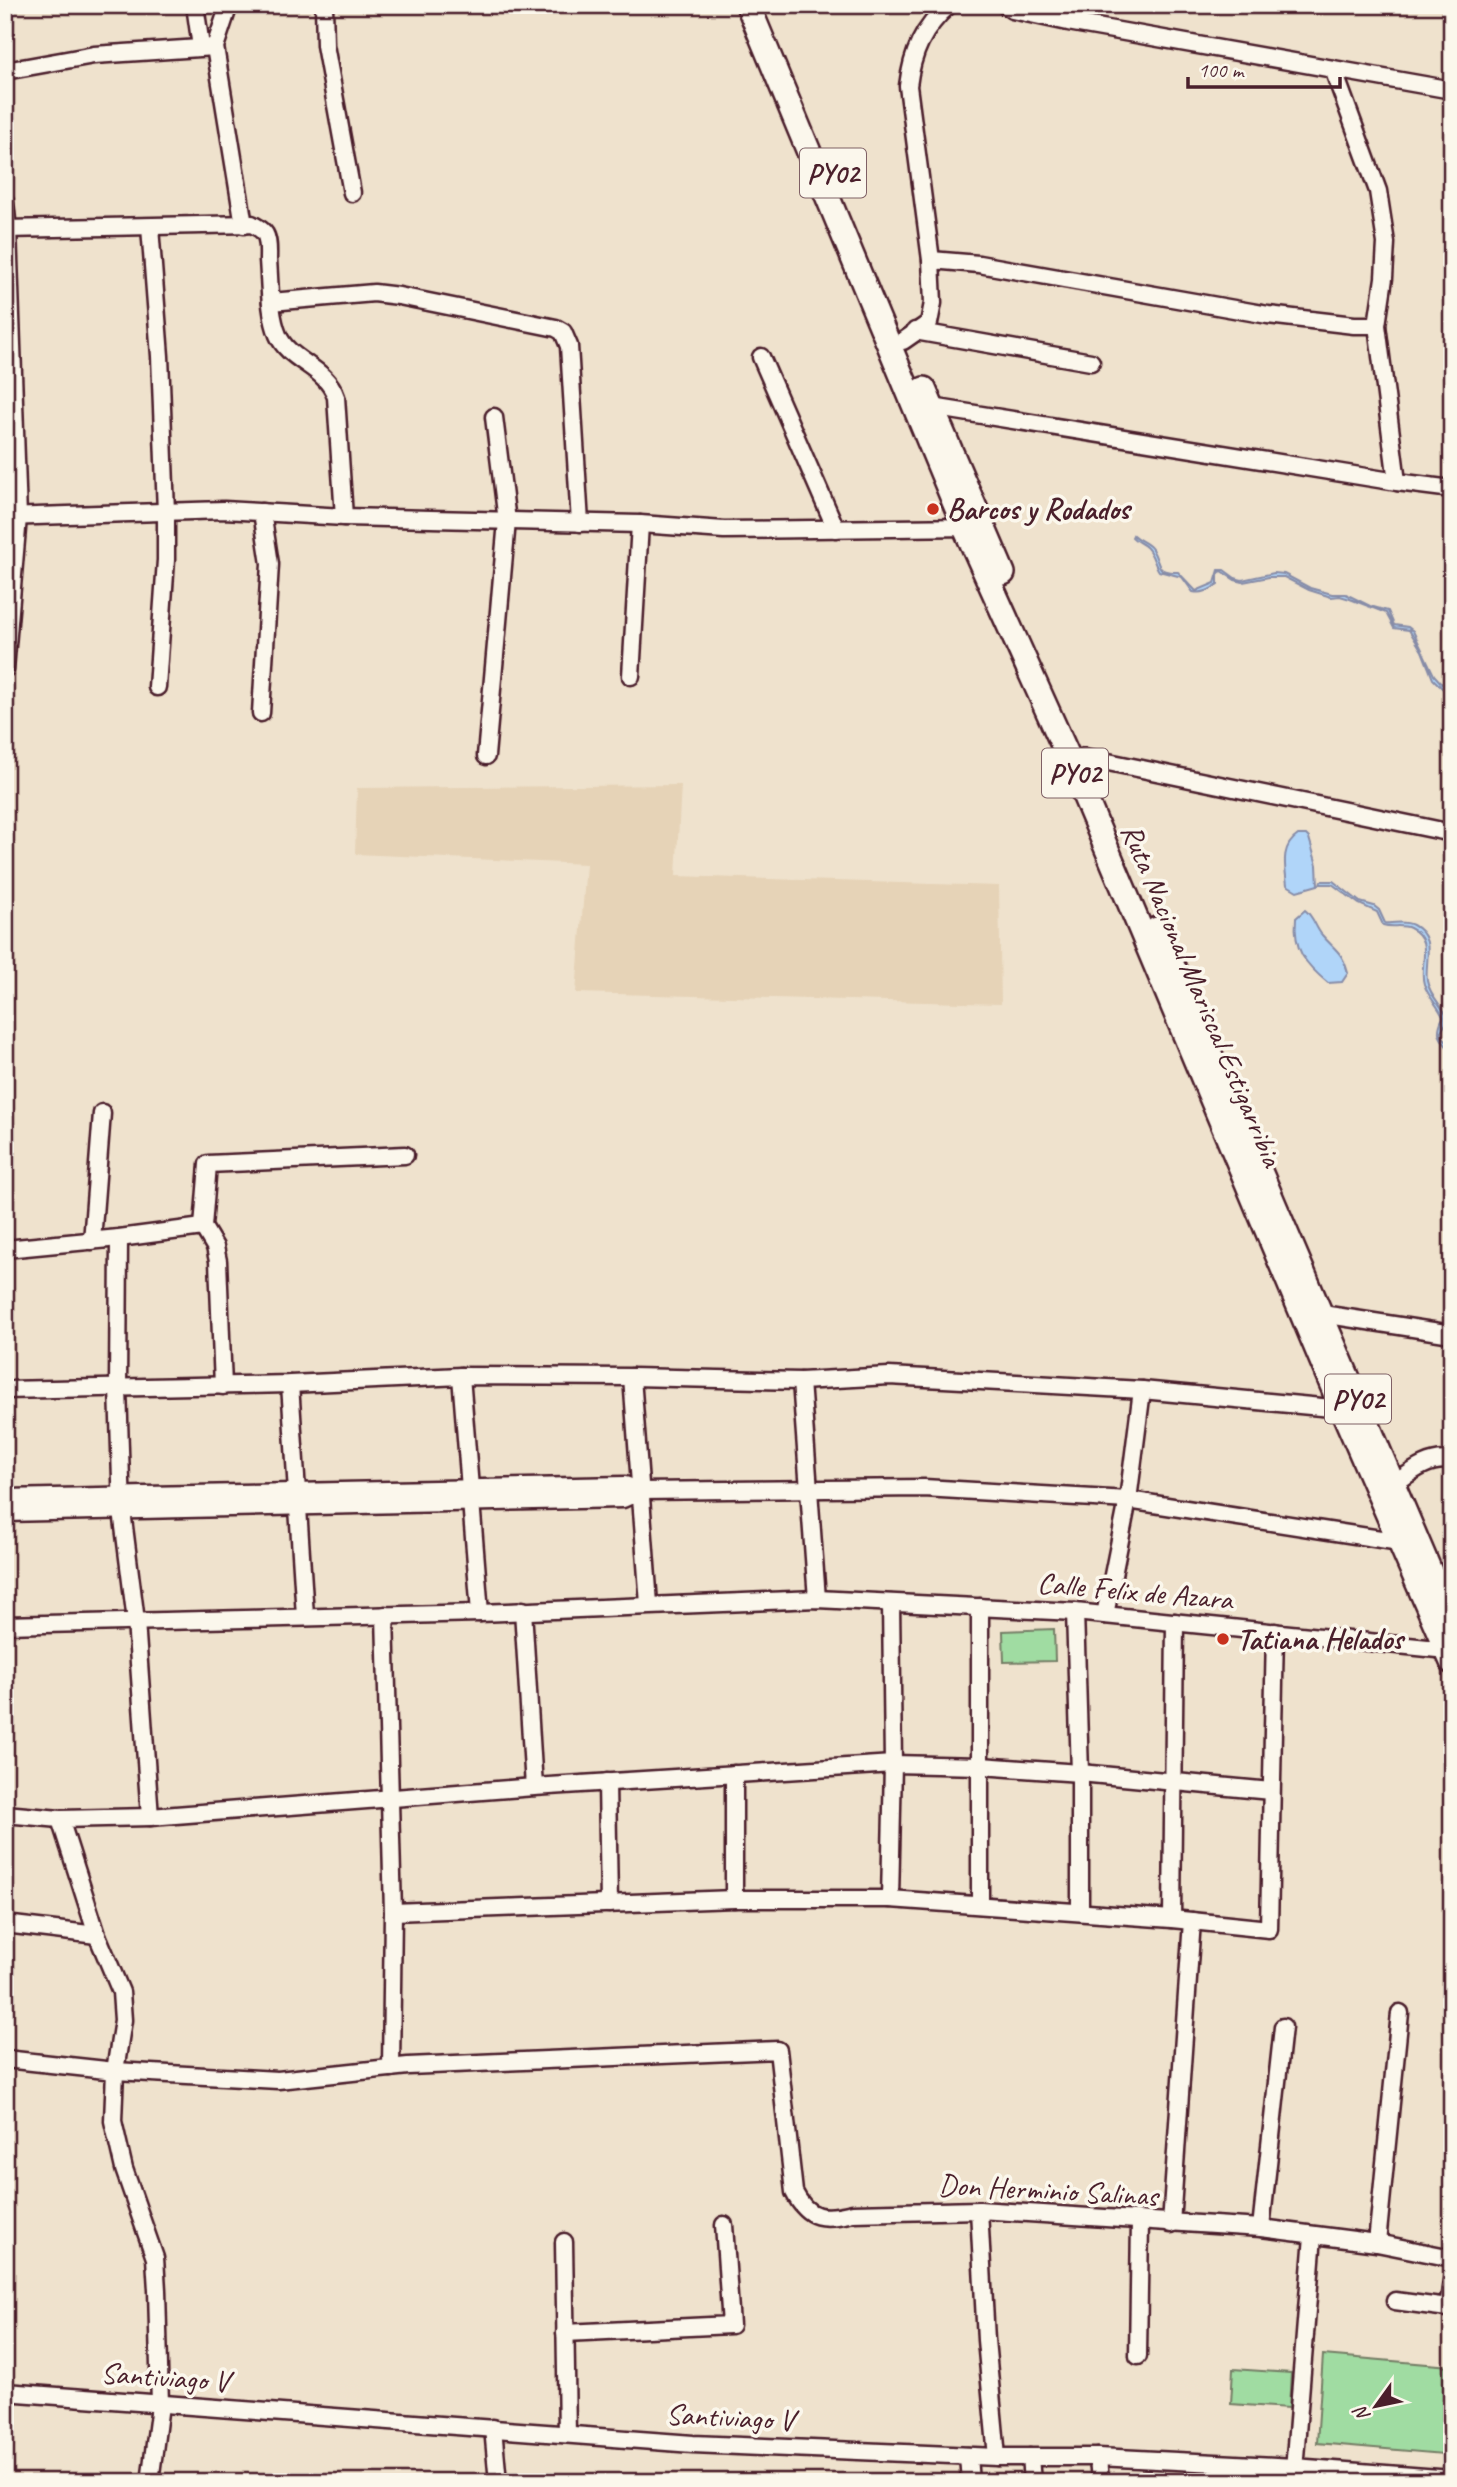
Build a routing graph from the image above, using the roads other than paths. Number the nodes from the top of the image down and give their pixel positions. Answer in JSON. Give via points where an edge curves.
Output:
{"nodes":[{"id":1,"x":195,"y":5,"type":"edge"},
{"id":2,"x":229,"y":5,"type":"edge"},
{"id":3,"x":324,"y":5,"type":"edge"},
{"id":4,"x":748,"y":5,"type":"edge"},
{"id":5,"x":763,"y":5,"type":"edge"},
{"id":6,"x":949,"y":5,"type":"edge"},
{"id":7,"x":1005,"y":5,"type":"edge"},
{"id":8,"x":208,"y":47,"type":"junction"},
{"id":9,"x":1332,"y":69,"type":"junction"},
{"id":10,"x":5,"y":71,"type":"edge"},
{"id":11,"x":1452,"y":90,"type":"edge"},
{"id":12,"x":352,"y":193,"type":"dead end"},
{"id":13,"x":5,"y":202,"type":"edge"},
{"id":14,"x":244,"y":225,"type":"junction"},
{"id":15,"x":150,"y":227,"type":"junction"},
{"id":16,"x":7,"y":229,"type":"edge"},
{"id":17,"x":931,"y":260,"type":"junction"},
{"id":18,"x":271,"y":302,"type":"junction"},
{"id":19,"x":1377,"y":325,"type":"junction"},
{"id":20,"x":909,"y":336,"type":"junction"},
{"id":21,"x":761,"y":357,"type":"dead end"},
{"id":22,"x":1091,"y":362,"type":"dead end"},
{"id":23,"x":932,"y":407,"type":"junction"},
{"id":24,"x":494,"y":417,"type":"dead end"},
{"id":25,"x":1397,"y":482,"type":"junction"},
{"id":26,"x":1452,"y":489,"type":"edge"},
{"id":27,"x":166,"y":512,"type":"junction"},
{"id":28,"x":262,"y":512,"type":"junction"},
{"id":29,"x":12,"y":517,"type":"edge"},
{"id":30,"x":344,"y":517,"type":"junction"},
{"id":31,"x":507,"y":521,"type":"junction"},
{"id":32,"x":580,"y":523,"type":"junction"},
{"id":33,"x":640,"y":524,"type":"junction"},
{"id":34,"x":973,"y":527,"type":"junction"},
{"id":35,"x":836,"y":529,"type":"junction"},
{"id":36,"x":5,"y":670,"type":"edge"},
{"id":37,"x":631,"y":676,"type":"dead end"},
{"id":38,"x":158,"y":687,"type":"dead end"},
{"id":39,"x":261,"y":713,"type":"dead end"},
{"id":40,"x":486,"y":756,"type":"dead end"},
{"id":41,"x":1084,"y":757,"type":"junction"},
{"id":42,"x":1452,"y":833,"type":"edge"},
{"id":43,"x":102,"y":1113,"type":"dead end"},
{"id":44,"x":405,"y":1155,"type":"dead end"},
{"id":45,"x":203,"y":1227,"type":"junction"},
{"id":46,"x":119,"y":1238,"type":"junction"},
{"id":47,"x":92,"y":1241,"type":"junction"},
{"id":48,"x":5,"y":1249,"type":"edge"},
{"id":49,"x":1322,"y":1314,"type":"junction"},
{"id":50,"x":1452,"y":1334,"type":"edge"},
{"id":51,"x":461,"y":1376,"type":"junction"},
{"id":52,"x":632,"y":1377,"type":"junction"},
{"id":53,"x":802,"y":1381,"type":"junction"},
{"id":54,"x":290,"y":1384,"type":"junction"},
{"id":55,"x":223,"y":1386,"type":"junction"},
{"id":56,"x":118,"y":1388,"type":"junction"},
{"id":57,"x":5,"y":1390,"type":"edge"},
{"id":58,"x":1142,"y":1390,"type":"junction"},
{"id":59,"x":1342,"y":1409,"type":"junction"},
{"id":60,"x":1452,"y":1461,"type":"edge"},
{"id":61,"x":1393,"y":1485,"type":"junction"},
{"id":62,"x":810,"y":1489,"type":"junction"},
{"id":63,"x":641,"y":1491,"type":"junction"},
{"id":64,"x":471,"y":1495,"type":"junction"},
{"id":65,"x":5,"y":1499,"type":"edge"},
{"id":66,"x":1128,"y":1500,"type":"junction"},
{"id":67,"x":297,"y":1501,"type":"junction"},
{"id":68,"x":122,"y":1504,"type":"junction"},
{"id":69,"x":5,"y":1513,"type":"edge"},
{"id":70,"x":1400,"y":1542,"type":"junction"},
{"id":71,"x":817,"y":1599,"type":"junction"},
{"id":72,"x":891,"y":1603,"type":"junction"},
{"id":73,"x":649,"y":1604,"type":"junction"},
{"id":74,"x":980,"y":1607,"type":"junction"},
{"id":75,"x":523,"y":1610,"type":"junction"},
{"id":76,"x":1075,"y":1612,"type":"junction"},
{"id":77,"x":480,"y":1613,"type":"junction"},
{"id":78,"x":385,"y":1615,"type":"junction"},
{"id":79,"x":1105,"y":1615,"type":"junction"},
{"id":80,"x":305,"y":1616,"type":"junction"},
{"id":81,"x":1451,"y":1620,"type":"edge"},
{"id":82,"x":136,"y":1621,"type":"junction"},
{"id":83,"x":1175,"y":1622,"type":"junction"},
{"id":84,"x":5,"y":1625,"type":"edge"},
{"id":85,"x":1275,"y":1632,"type":"junction"},
{"id":86,"x":1449,"y":1656,"type":"edge"},
{"id":87,"x":893,"y":1764,"type":"junction"},
{"id":88,"x":981,"y":1766,"type":"junction"},
{"id":89,"x":1080,"y":1773,"type":"junction"},
{"id":90,"x":734,"y":1774,"type":"junction"},
{"id":91,"x":607,"y":1782,"type":"junction"},
{"id":92,"x":1175,"y":1782,"type":"junction"},
{"id":93,"x":534,"y":1787,"type":"junction"},
{"id":94,"x":1271,"y":1791,"type":"junction"},
{"id":95,"x":388,"y":1798,"type":"junction"},
{"id":96,"x":5,"y":1814,"type":"edge"},
{"id":97,"x":150,"y":1817,"type":"junction"},
{"id":98,"x":60,"y":1819,"type":"junction"},
{"id":99,"x":734,"y":1899,"type":"junction"},
{"id":100,"x":890,"y":1899,"type":"junction"},
{"id":101,"x":609,"y":1904,"type":"junction"},
{"id":102,"x":980,"y":1905,"type":"junction"},
{"id":103,"x":393,"y":1912,"type":"junction"},
{"id":104,"x":1080,"y":1912,"type":"junction"},
{"id":105,"x":1172,"y":1919,"type":"junction"},
{"id":106,"x":1192,"y":1921,"type":"junction"},
{"id":107,"x":5,"y":1924,"type":"edge"},
{"id":108,"x":97,"y":1935,"type":"junction"},
{"id":109,"x":1400,"y":2013,"type":"dead end"},
{"id":110,"x":1283,"y":2027,"type":"dead end"},
{"id":111,"x":5,"y":2059,"type":"edge"},
{"id":112,"x":391,"y":2068,"type":"junction"},
{"id":113,"x":115,"y":2071,"type":"junction"},
{"id":114,"x":979,"y":2210,"type":"junction"},
{"id":115,"x":1140,"y":2221,"type":"junction"},
{"id":116,"x":1171,"y":2224,"type":"junction"},
{"id":117,"x":724,"y":2225,"type":"dead end"},
{"id":118,"x":1261,"y":2228,"type":"junction"},
{"id":119,"x":1313,"y":2236,"type":"junction"},
{"id":120,"x":564,"y":2242,"type":"dead end"},
{"id":121,"x":1377,"y":2243,"type":"junction"},
{"id":122,"x":1452,"y":2258,"type":"edge"},
{"id":123,"x":1452,"y":2281,"type":"edge"},
{"id":124,"x":1395,"y":2301,"type":"dead end"},
{"id":125,"x":565,"y":2333,"type":"junction"},
{"id":126,"x":1138,"y":2356,"type":"dead end"},
{"id":127,"x":5,"y":2392,"type":"edge"},
{"id":128,"x":160,"y":2405,"type":"junction"},
{"id":129,"x":493,"y":2428,"type":"junction"},
{"id":130,"x":567,"y":2434,"type":"junction"},
{"id":131,"x":968,"y":2456,"type":"junction"},
{"id":132,"x":997,"y":2457,"type":"junction"},
{"id":133,"x":1030,"y":2457,"type":"junction"},
{"id":134,"x":1098,"y":2457,"type":"junction"},
{"id":135,"x":1294,"y":2474,"type":"edge"},
{"id":136,"x":1452,"y":2479,"type":"edge"},
{"id":137,"x":150,"y":2482,"type":"edge"},
{"id":138,"x":498,"y":2482,"type":"edge"},
{"id":139,"x":970,"y":2482,"type":"edge"},
{"id":140,"x":1032,"y":2482,"type":"edge"},
{"id":141,"x":1100,"y":2482,"type":"edge"}],
"edges":[{"from":1,"to":8,"type":"street"},
{"from":2,"to":8,"type":"street"},
{"from":3,"to":12,"type":"street","via":[[325,45]]},
{"from":4,"to":34,"type":"highway","name":"Ruta Nacional Mariscal Estigarribia","number":"PY02"},
{"from":5,"to":20,"type":"highway","name":"Ruta Nacional Mariscal Estigarribia","number":"PY02"},
{"from":6,"to":17,"type":"street","via":[[915,49],[908,86]]},
{"from":7,"to":9,"type":"street","via":[[1068,22]]},
{"from":8,"to":10,"type":"street","via":[[94,55]]},
{"from":8,"to":14,"type":"street"},
{"from":9,"to":11,"type":"street"},
{"from":9,"to":19,"type":"street","via":[[1378,191],[1386,243]]},
{"from":13,"to":16,"type":"street"},
{"from":14,"to":15,"type":"street"},
{"from":14,"to":18,"type":"street","via":[[259,227],[267,238]]},
{"from":15,"to":16,"type":"street"},
{"from":15,"to":27,"type":"street"},
{"from":16,"to":29,"type":"street"},
{"from":17,"to":19,"type":"street","via":[[979,264],[1268,316]]},
{"from":17,"to":20,"type":"street","via":[[929,323]]},
{"from":18,"to":30,"type":"street","via":[[284,344],[332,384]]},
{"from":18,"to":32,"type":"street","via":[[374,293],[563,332],[569,346]]},
{"from":19,"to":25,"type":"street"},
{"from":20,"to":22,"type":"street"},
{"from":20,"to":23,"type":"highway","name":"Ruta Nacional Mariscal Estigarribia","number":"PY02"},
{"from":21,"to":35,"type":"street"},
{"from":23,"to":25,"type":"street"},
{"from":23,"to":34,"type":"highway","name":"Ruta Nacional Mariscal Estigarribia","number":"PY02"},
{"from":24,"to":31,"type":"street"},
{"from":25,"to":26,"type":"street"},
{"from":27,"to":28,"type":"street"},
{"from":27,"to":29,"type":"street"},
{"from":27,"to":38,"type":"street"},
{"from":28,"to":30,"type":"street"},
{"from":28,"to":39,"type":"street","via":[[270,564]]},
{"from":29,"to":36,"type":"street"},
{"from":30,"to":31,"type":"street"},
{"from":31,"to":32,"type":"street"},
{"from":31,"to":40,"type":"street"},
{"from":32,"to":33,"type":"street"},
{"from":33,"to":35,"type":"street","via":[[724,530]]},
{"from":33,"to":37,"type":"street"},
{"from":34,"to":35,"type":"street"},
{"from":34,"to":41,"type":"highway","name":"Ruta Nacional Mariscal Estigarribia","number":"PY02"},
{"from":34,"to":59,"type":"highway","name":"Ruta Nacional Mariscal Estigarribia","number":"PY02"},
{"from":41,"to":42,"type":"street"},
{"from":41,"to":49,"type":"highway","name":"Ruta Nacional Mariscal Estigarribia","number":"PY02"},
{"from":43,"to":47,"type":"street"},
{"from":44,"to":45,"type":"street","via":[[208,1164]]},
{"from":45,"to":46,"type":"street"},
{"from":45,"to":55,"type":"street","via":[[218,1261]]},
{"from":46,"to":47,"type":"street"},
{"from":46,"to":56,"type":"street"},
{"from":47,"to":48,"type":"street"},
{"from":49,"to":50,"type":"street"},
{"from":49,"to":61,"type":"highway","name":"Ruta Nacional Mariscal Estigarribia","number":"PY02"},
{"from":51,"to":52,"type":"street"},
{"from":51,"to":54,"type":"street"},
{"from":51,"to":64,"type":"street"},
{"from":52,"to":53,"type":"street"},
{"from":52,"to":63,"type":"street"},
{"from":53,"to":58,"type":"street","via":[[889,1376]]},
{"from":53,"to":62,"type":"street"},
{"from":54,"to":55,"type":"street"},
{"from":54,"to":67,"type":"street"},
{"from":55,"to":56,"type":"street"},
{"from":56,"to":57,"type":"street"},
{"from":56,"to":68,"type":"street"},
{"from":58,"to":59,"type":"street"},
{"from":58,"to":66,"type":"street"},
{"from":59,"to":70,"type":"highway","name":"Ruta Nacional Mariscal Estigarribia","number":"PY02"},
{"from":60,"to":61,"type":"street","via":[[1431,1461]]},
{"from":61,"to":81,"type":"highway","name":"Ruta Nacional Mariscal Estigarribia","number":"PY02"},
{"from":62,"to":63,"type":"street"},
{"from":62,"to":66,"type":"street","via":[[924,1488]]},
{"from":62,"to":71,"type":"street"},
{"from":63,"to":64,"type":"street","via":[[625,1485]]},
{"from":63,"to":73,"type":"street"},
{"from":64,"to":67,"type":"street"},
{"from":64,"to":77,"type":"street"},
{"from":65,"to":68,"type":"street"},
{"from":66,"to":70,"type":"street"},
{"from":66,"to":79,"type":"street"},
{"from":67,"to":68,"type":"street"},
{"from":67,"to":80,"type":"street"},
{"from":68,"to":69,"type":"street"},
{"from":68,"to":82,"type":"street"},
{"from":70,"to":86,"type":"highway","name":"Ruta Nacional Mariscal Estigarribia","number":"PY02"},
{"from":71,"to":72,"type":"street","name":"Calle Felix de Azara"},
{"from":71,"to":73,"type":"street","name":"Calle Felix de Azara"},
{"from":72,"to":74,"type":"street","name":"Calle Felix de Azara"},
{"from":72,"to":87,"type":"street"},
{"from":73,"to":75,"type":"street","name":"Calle Felix de Azara"},
{"from":74,"to":76,"type":"street","name":"Calle Felix de Azara"},
{"from":74,"to":88,"type":"street"},
{"from":75,"to":77,"type":"street","name":"Calle Felix de Azara"},
{"from":75,"to":93,"type":"street"},
{"from":76,"to":79,"type":"street","name":"Calle Felix de Azara"},
{"from":76,"to":89,"type":"street"},
{"from":77,"to":78,"type":"street","name":"Calle Felix de Azara"},
{"from":78,"to":80,"type":"street","name":"Calle Felix de Azara"},
{"from":78,"to":95,"type":"street"},
{"from":79,"to":83,"type":"street","name":"Calle Felix de Azara"},
{"from":80,"to":82,"type":"street","name":"Calle Felix de Azara"},
{"from":82,"to":84,"type":"street","name":"Calle Felix de Azara"},
{"from":82,"to":97,"type":"street"},
{"from":83,"to":85,"type":"street","name":"Calle Felix de Azara"},
{"from":83,"to":92,"type":"street"},
{"from":85,"to":86,"type":"street","name":"Calle Felix de Azara"},
{"from":85,"to":94,"type":"street"},
{"from":87,"to":88,"type":"street"},
{"from":87,"to":90,"type":"street"},
{"from":87,"to":100,"type":"street"},
{"from":88,"to":89,"type":"street"},
{"from":88,"to":102,"type":"street"},
{"from":89,"to":92,"type":"street"},
{"from":89,"to":104,"type":"street"},
{"from":90,"to":91,"type":"street"},
{"from":90,"to":99,"type":"street"},
{"from":91,"to":93,"type":"street"},
{"from":91,"to":101,"type":"street"},
{"from":92,"to":94,"type":"street"},
{"from":92,"to":105,"type":"street"},
{"from":93,"to":95,"type":"street"},
{"from":94,"to":106,"type":"street","via":[[1269,1928]]},
{"from":95,"to":97,"type":"street"},
{"from":95,"to":103,"type":"street"},
{"from":96,"to":98,"type":"street"},
{"from":97,"to":98,"type":"street"},
{"from":98,"to":108,"type":"street"},
{"from":99,"to":100,"type":"street"},
{"from":99,"to":101,"type":"street"},
{"from":100,"to":102,"type":"street"},
{"from":101,"to":103,"type":"street"},
{"from":102,"to":104,"type":"street"},
{"from":103,"to":112,"type":"street"},
{"from":104,"to":105,"type":"street"},
{"from":105,"to":106,"type":"street"},
{"from":106,"to":116,"type":"street"},
{"from":107,"to":108,"type":"street"},
{"from":108,"to":113,"type":"street","via":[[121,1992],[123,2020]]},
{"from":109,"to":121,"type":"street"},
{"from":110,"to":118,"type":"street"},
{"from":111,"to":113,"type":"street"},
{"from":112,"to":113,"type":"street","via":[[278,2080]]},
{"from":112,"to":114,"type":"street","name":"Don Herminio Salinas","via":[[778,2050],[794,2192],[802,2207],[834,2218],[853,2213]]},
{"from":113,"to":128,"type":"street","via":[[117,2141],[155,2258]]},
{"from":114,"to":115,"type":"street","name":"Don Herminio Salinas"},
{"from":114,"to":132,"type":"street"},
{"from":115,"to":116,"type":"street","name":"Don Herminio Salinas"},
{"from":115,"to":126,"type":"street"},
{"from":116,"to":118,"type":"street","name":"Don Herminio Salinas"},
{"from":117,"to":125,"type":"street","via":[[732,2325]]},
{"from":118,"to":119,"type":"street","name":"Don Herminio Salinas"},
{"from":119,"to":121,"type":"street","name":"Don Herminio Salinas"},
{"from":119,"to":135,"type":"street"},
{"from":120,"to":125,"type":"street"},
{"from":121,"to":122,"type":"street","name":"Don Herminio Salinas"},
{"from":123,"to":124,"type":"street","via":[[1448,2308]]},
{"from":125,"to":130,"type":"street"},
{"from":127,"to":128,"type":"street","name":"Santiviago V"},
{"from":128,"to":129,"type":"street","name":"Santiviago V"},
{"from":128,"to":137,"type":"street"},
{"from":129,"to":130,"type":"street","name":"Santiviago V"},
{"from":129,"to":138,"type":"street"},
{"from":130,"to":131,"type":"street","name":"Santiviago V"},
{"from":131,"to":132,"type":"street","name":"Santiviago V"},
{"from":131,"to":139,"type":"street"},
{"from":132,"to":133,"type":"street","name":"Santiviago V"},
{"from":133,"to":134,"type":"street","name":"Santiviago V"},
{"from":133,"to":140,"type":"street"},
{"from":134,"to":135,"type":"street","name":"Santiviago V"},
{"from":134,"to":141,"type":"street"},
{"from":135,"to":136,"type":"street","name":"Santiviago V"}]}
